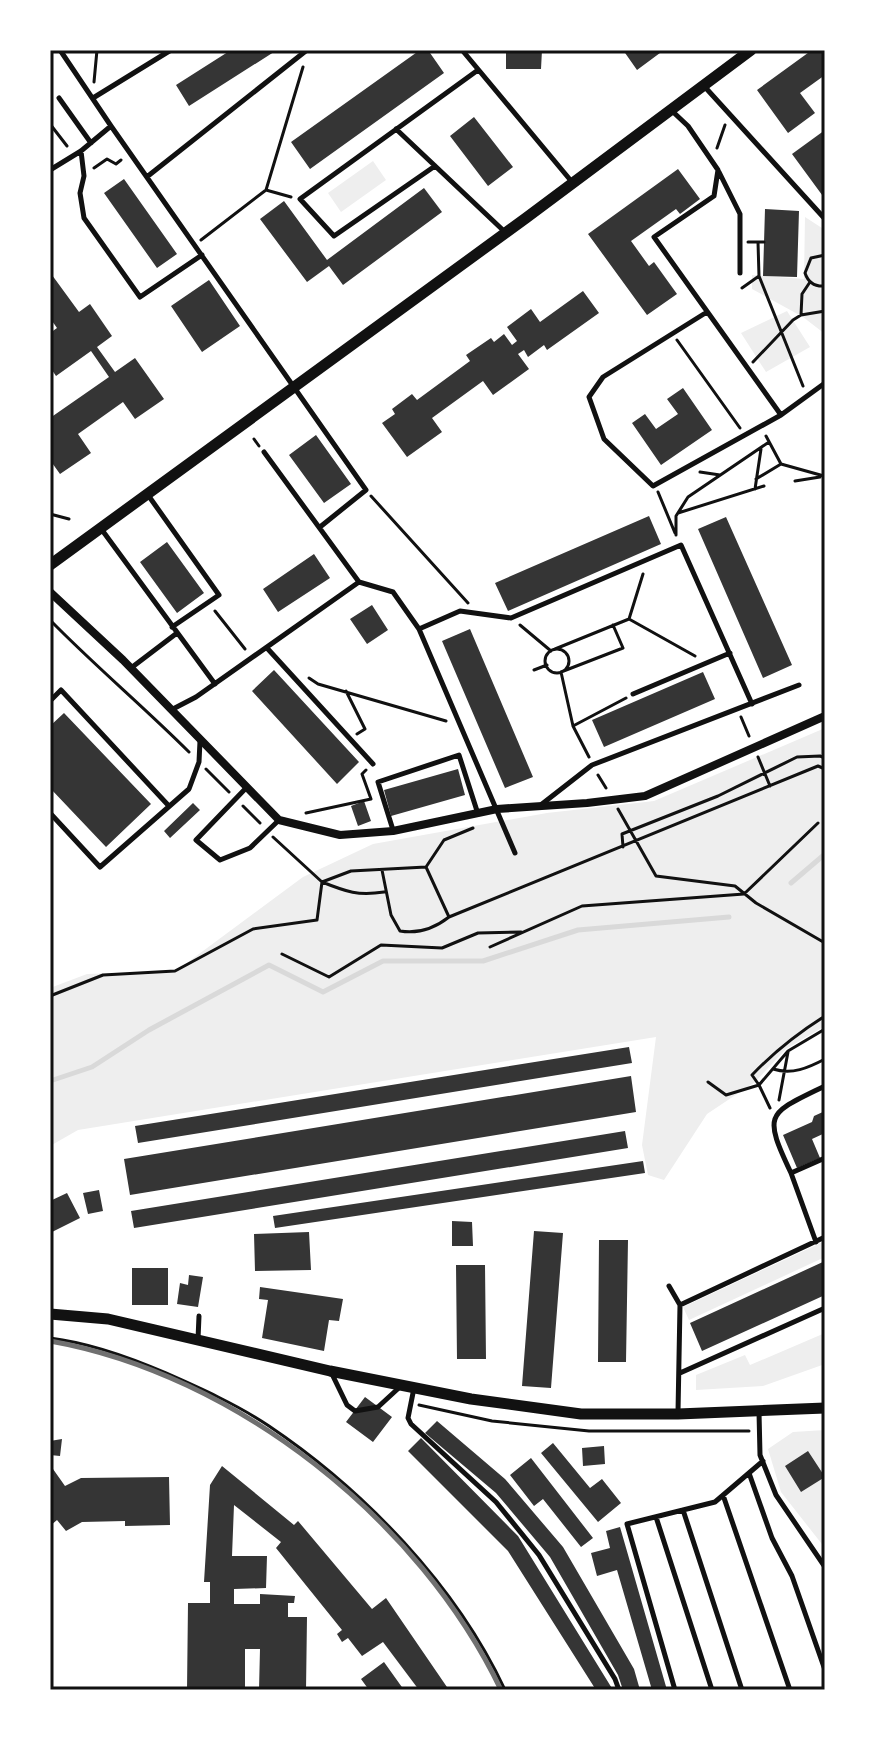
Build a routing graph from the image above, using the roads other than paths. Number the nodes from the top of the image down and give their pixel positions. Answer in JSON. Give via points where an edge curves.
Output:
{"nodes":[{"id":1,"x":60,"y":50,"type":"edge"},
{"id":2,"x":171,"y":50,"type":"edge"},
{"id":3,"x":307,"y":50,"type":"edge"},
{"id":4,"x":462,"y":50,"type":"edge"},
{"id":5,"x":751,"y":50,"type":"edge"},
{"id":6,"x":478,"y":70,"type":"junction"},
{"id":7,"x":703,"y":85,"type":"junction"},
{"id":8,"x":59,"y":98,"type":"dead end"},
{"id":9,"x":93,"y":98,"type":"junction"},
{"id":10,"x":671,"y":110,"type":"junction"},
{"id":11,"x":111,"y":126,"type":"junction"},
{"id":12,"x":396,"y":129,"type":"junction"},
{"id":13,"x":91,"y":143,"type":"junction"},
{"id":14,"x":81,"y":151,"type":"junction"},
{"id":15,"x":435,"y":166,"type":"junction"},
{"id":16,"x":50,"y":170,"type":"edge"},
{"id":17,"x":718,"y":170,"type":"junction"},
{"id":18,"x":148,"y":176,"type":"junction"},
{"id":19,"x":573,"y":183,"type":"junction"},
{"id":20,"x":825,"y":219,"type":"edge"},
{"id":21,"x":506,"y":233,"type":"junction"},
{"id":22,"x":202,"y":255,"type":"junction"},
{"id":23,"x":740,"y":273,"type":"dead end"},
{"id":24,"x":707,"y":312,"type":"junction"},
{"id":25,"x":825,"y":383,"type":"edge"},
{"id":26,"x":294,"y":387,"type":"junction"},
{"id":27,"x":781,"y":415,"type":"junction"},
{"id":28,"x":264,"y":452,"type":"dead end"},
{"id":29,"x":146,"y":494,"type":"junction"},
{"id":30,"x":320,"y":527,"type":"junction"},
{"id":31,"x":100,"y":528,"type":"junction"},
{"id":32,"x":52,"y":559,"type":"edge"},
{"id":33,"x":359,"y":582,"type":"junction"},
{"id":34,"x":50,"y":592,"type":"edge"},
{"id":35,"x":419,"y":629,"type":"junction"},
{"id":36,"x":174,"y":630,"type":"junction"},
{"id":37,"x":267,"y":648,"type":"junction"},
{"id":38,"x":730,"y":653,"type":"junction"},
{"id":39,"x":131,"y":668,"type":"junction"},
{"id":40,"x":215,"y":684,"type":"junction"},
{"id":41,"x":799,"y":685,"type":"dead end"},
{"id":42,"x":633,"y":694,"type":"road end"},
{"id":43,"x":50,"y":701,"type":"edge"},
{"id":44,"x":752,"y":704,"type":"junction"},
{"id":45,"x":170,"y":710,"type":"junction"},
{"id":46,"x":825,"y":716,"type":"edge"},
{"id":47,"x":200,"y":740,"type":"junction"},
{"id":48,"x":373,"y":764,"type":"dead end"},
{"id":49,"x":247,"y":787,"type":"junction"},
{"id":50,"x":168,"y":805,"type":"junction"},
{"id":51,"x":541,"y":805,"type":"junction"},
{"id":52,"x":497,"y":809,"type":"junction"},
{"id":53,"x":50,"y":813,"type":"edge"},
{"id":54,"x":478,"y":814,"type":"junction"},
{"id":55,"x":279,"y":820,"type":"junction"},
{"id":56,"x":393,"y":831,"type":"junction"},
{"id":57,"x":515,"y":853,"type":"dead end"},
{"id":58,"x":825,"y":1086,"type":"edge"},
{"id":59,"x":825,"y":1158,"type":"edge"},
{"id":60,"x":791,"y":1173,"type":"junction"},
{"id":61,"x":825,"y":1237,"type":"edge"},
{"id":62,"x":816,"y":1242,"type":"junction"},
{"id":63,"x":669,"y":1286,"type":"dead end"},
{"id":64,"x":680,"y":1305,"type":"junction"},
{"id":65,"x":825,"y":1308,"type":"edge"},
{"id":66,"x":50,"y":1314,"type":"edge"},
{"id":67,"x":199,"y":1316,"type":"dead end"},
{"id":68,"x":197,"y":1340,"type":"junction"},
{"id":69,"x":330,"y":1371,"type":"junction"},
{"id":70,"x":680,"y":1373,"type":"junction"},
{"id":71,"x":408,"y":1386,"type":"junction"},
{"id":72,"x":825,"y":1408,"type":"edge"},
{"id":73,"x":759,"y":1412,"type":"junction"},
{"id":74,"x":678,"y":1414,"type":"junction"},
{"id":75,"x":763,"y":1461,"type":"junction"},
{"id":76,"x":749,"y":1473,"type":"junction"},
{"id":77,"x":723,"y":1495,"type":"junction"},
{"id":78,"x":683,"y":1510,"type":"junction"},
{"id":79,"x":656,"y":1517,"type":"junction"},
{"id":80,"x":825,"y":1567,"type":"edge"},
{"id":81,"x":825,"y":1670,"type":"edge"},
{"id":82,"x":619,"y":1690,"type":"edge"},
{"id":83,"x":675,"y":1690,"type":"edge"},
{"id":84,"x":712,"y":1690,"type":"edge"},
{"id":85,"x":742,"y":1690,"type":"edge"},
{"id":86,"x":790,"y":1690,"type":"edge"}],
"edges":[{"from":1,"to":9,"type":"lane"},
{"from":2,"to":9,"type":"lane"},
{"from":3,"to":18,"type":"lane"},
{"from":4,"to":6,"type":"lane"},
{"from":5,"to":7,"type":"street"},
{"from":6,"to":12,"type":"lane"},
{"from":6,"to":19,"type":"lane"},
{"from":7,"to":10,"type":"street"},
{"from":7,"to":20,"type":"lane"},
{"from":8,"to":13,"type":"lane"},
{"from":9,"to":11,"type":"lane"},
{"from":10,"to":17,"type":"lane"},
{"from":10,"to":19,"type":"street"},
{"from":11,"to":13,"type":"lane"},
{"from":11,"to":18,"type":"lane"},
{"from":12,"to":15,"type":"lane"},
{"from":12,"to":15,"type":"lane","via":[[300,199],[334,236]]},
{"from":13,"to":14,"type":"lane"},
{"from":14,"to":16,"type":"lane"},
{"from":14,"to":22,"type":"lane","via":[[84,218],[140,297]]},
{"from":15,"to":21,"type":"lane"},
{"from":17,"to":23,"type":"lane","via":[[740,214]]},
{"from":17,"to":24,"type":"lane","via":[[714,196],[654,237]]},
{"from":18,"to":22,"type":"lane"},
{"from":19,"to":21,"type":"street"},
{"from":21,"to":26,"type":"street"},
{"from":22,"to":26,"type":"lane"},
{"from":24,"to":27,"type":"lane"},
{"from":24,"to":27,"type":"lane","via":[[603,377],[589,397],[604,439],[653,486]]},
{"from":25,"to":27,"type":"lane"},
{"from":26,"to":29,"type":"street"},
{"from":26,"to":30,"type":"lane","via":[[366,490]]},
{"from":28,"to":30,"type":"lane"},
{"from":29,"to":31,"type":"street"},
{"from":29,"to":36,"type":"lane","via":[[219,595]]},
{"from":30,"to":33,"type":"lane"},
{"from":31,"to":32,"type":"street"},
{"from":31,"to":36,"type":"lane"},
{"from":33,"to":35,"type":"lane","via":[[393,592]]},
{"from":33,"to":37,"type":"lane"},
{"from":34,"to":39,"type":"street"},
{"from":35,"to":38,"type":"lane","via":[[460,611],[511,618],[681,545]]},
{"from":35,"to":52,"type":"lane"},
{"from":36,"to":39,"type":"lane"},
{"from":36,"to":40,"type":"lane"},
{"from":37,"to":40,"type":"lane"},
{"from":37,"to":48,"type":"lane"},
{"from":38,"to":42,"type":"lane"},
{"from":38,"to":44,"type":"lane"},
{"from":39,"to":45,"type":"street"},
{"from":40,"to":45,"type":"lane"},
{"from":41,"to":44,"type":"lane"},
{"from":43,"to":50,"type":"lane","via":[[61,690]]},
{"from":44,"to":51,"type":"lane","via":[[592,765]]},
{"from":45,"to":47,"type":"street"},
{"from":46,"to":51,"type":"street","via":[[645,796]]},
{"from":47,"to":49,"type":"street"},
{"from":47,"to":50,"type":"lane","via":[[189,789]]},
{"from":49,"to":55,"type":"street"},
{"from":49,"to":55,"type":"lane","via":[[196,840],[220,860],[250,848]]},
{"from":50,"to":53,"type":"lane","via":[[100,867]]},
{"from":51,"to":52,"type":"street"},
{"from":52,"to":54,"type":"street"},
{"from":52,"to":57,"type":"lane"},
{"from":54,"to":56,"type":"street"},
{"from":54,"to":56,"type":"lane","via":[[459,755],[378,782]]},
{"from":55,"to":56,"type":"street","via":[[340,835]]},
{"from":58,"to":60,"type":"lane","via":[[785,1106],[775,1119],[773,1136]]},
{"from":59,"to":60,"type":"lane"},
{"from":60,"to":62,"type":"lane"},
{"from":61,"to":62,"type":"lane"},
{"from":62,"to":64,"type":"lane"},
{"from":63,"to":64,"type":"lane"},
{"from":64,"to":70,"type":"lane"},
{"from":65,"to":70,"type":"lane"},
{"from":66,"to":68,"type":"street","via":[[108,1319]]},
{"from":67,"to":68,"type":"lane"},
{"from":68,"to":69,"type":"street"},
{"from":69,"to":71,"type":"street"},
{"from":69,"to":71,"type":"lane","via":[[355,1411],[378,1407]]},
{"from":70,"to":74,"type":"lane"},
{"from":71,"to":74,"type":"street","via":[[581,1414]]},
{"from":71,"to":82,"type":"lane","via":[[411,1424],[496,1502],[539,1555]]},
{"from":72,"to":73,"type":"street"},
{"from":73,"to":74,"type":"street"},
{"from":73,"to":75,"type":"lane"},
{"from":75,"to":76,"type":"lane"},
{"from":75,"to":80,"type":"lane","via":[[776,1495]]},
{"from":76,"to":77,"type":"lane"},
{"from":76,"to":81,"type":"lane"},
{"from":77,"to":78,"type":"lane"},
{"from":77,"to":86,"type":"lane"},
{"from":78,"to":79,"type":"lane"},
{"from":78,"to":85,"type":"lane"},
{"from":79,"to":83,"type":"lane","via":[[627,1524]]},
{"from":79,"to":84,"type":"lane"}]}
